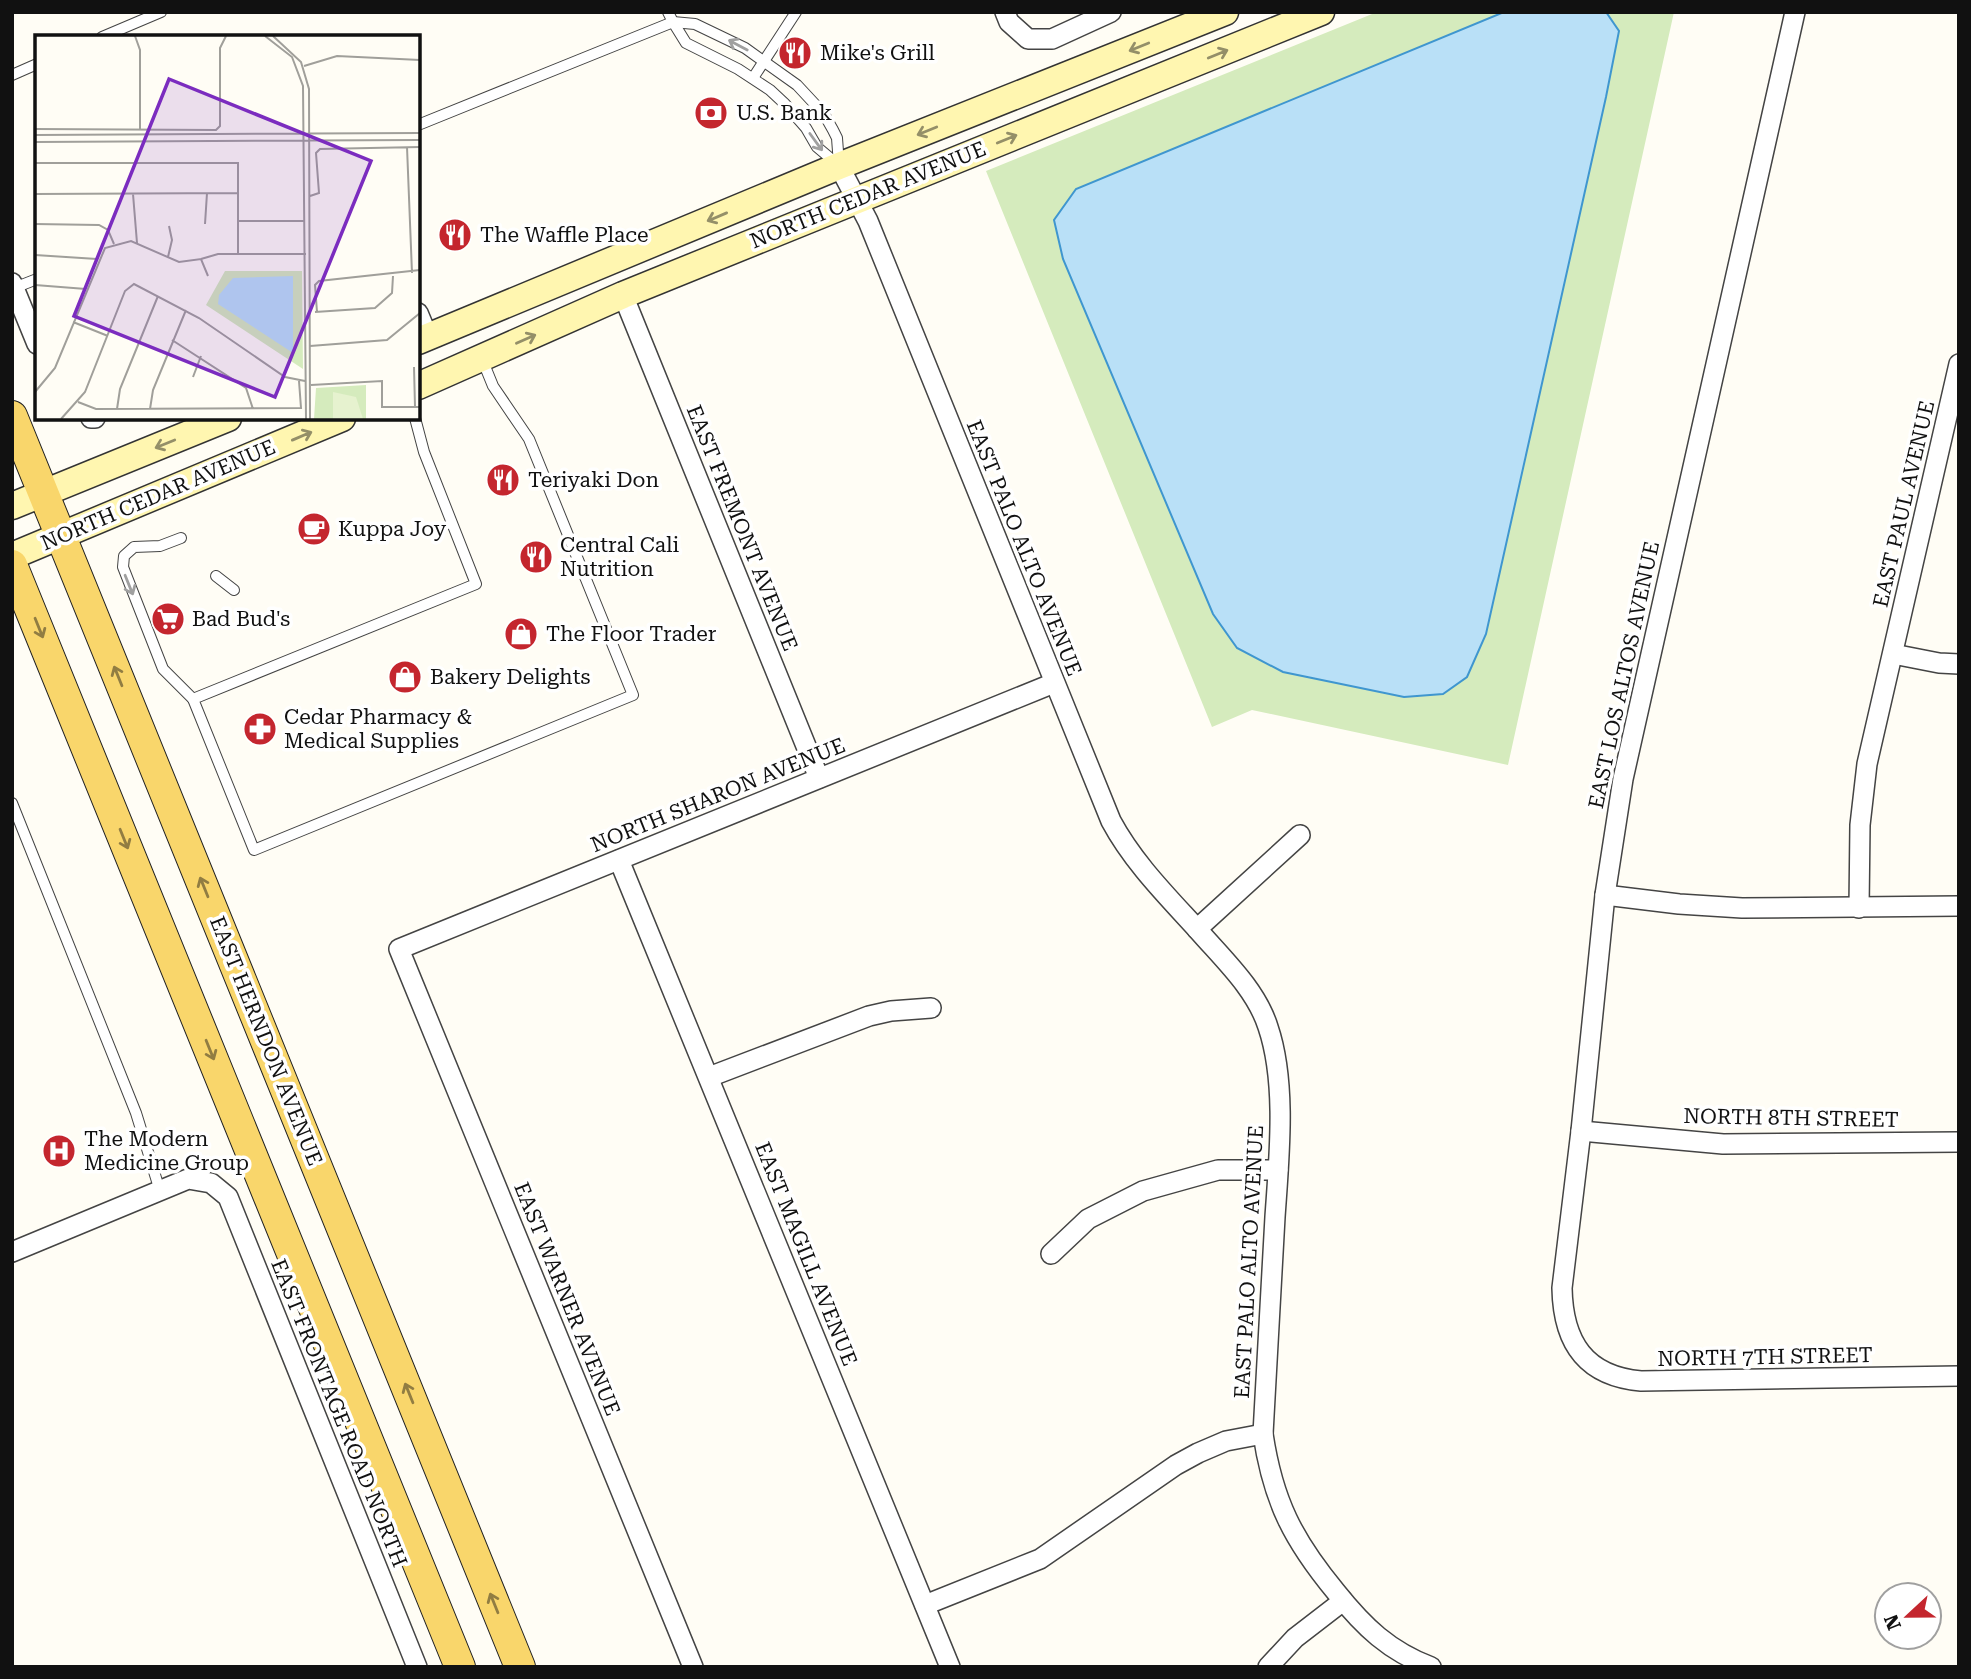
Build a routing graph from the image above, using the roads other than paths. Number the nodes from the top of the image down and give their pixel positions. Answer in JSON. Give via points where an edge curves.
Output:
{"nodes":[{"id":1,"x":161,"y":12,"type":"edge"},
{"id":2,"x":796,"y":12,"type":"edge"},
{"id":3,"x":1004,"y":12,"type":"edge"},
{"id":4,"x":1111,"y":12,"type":"edge"},
{"id":5,"x":1225,"y":12,"type":"edge"},
{"id":6,"x":1321,"y":12,"type":"edge"},
{"id":7,"x":1795,"y":12,"type":"edge"},
{"id":8,"x":671,"y":17,"type":"edge"},
{"id":9,"x":1272,"y":22,"type":"edge"},
{"id":10,"x":107,"y":35,"type":"edge"},
{"id":11,"x":764,"y":61,"type":"junction"},
{"id":12,"x":35,"y":65,"type":"edge"},
{"id":13,"x":12,"y":75,"type":"edge"},
{"id":14,"x":753,"y":78,"type":"junction"},
{"id":15,"x":420,"y":124,"type":"edge"},
{"id":16,"x":839,"y":166,"type":"junction"},
{"id":17,"x":857,"y":200,"type":"junction"},
{"id":18,"x":35,"y":280,"type":"edge"},
{"id":19,"x":13,"y":286,"type":"edge"},
{"id":20,"x":623,"y":295,"type":"junction"},
{"id":21,"x":421,"y":337,"type":"edge"},
{"id":22,"x":35,"y":339,"type":"edge"},
{"id":23,"x":482,"y":358,"type":"junction"},
{"id":24,"x":1959,"y":364,"type":"edge"},
{"id":25,"x":420,"y":385,"type":"edge"},
{"id":26,"x":12,"y":416,"type":"edge"},
{"id":27,"x":223,"y":420,"type":"edge"},
{"id":28,"x":337,"y":420,"type":"edge"},
{"id":29,"x":416,"y":420,"type":"edge"},
{"id":30,"x":44,"y":493,"type":"junction"},
{"id":31,"x":12,"y":506,"type":"edge"},
{"id":32,"x":61,"y":536,"type":"junction"},
{"id":33,"x":181,"y":538,"type":"dead end"},
{"id":34,"x":12,"y":556,"type":"edge"},
{"id":35,"x":12,"y":565,"type":"edge"},
{"id":36,"x":216,"y":576,"type":"dead end"},
{"id":37,"x":234,"y":590,"type":"dead end"},
{"id":38,"x":1893,"y":654,"type":"junction"},
{"id":39,"x":1959,"y":664,"type":"edge"},
{"id":40,"x":1054,"y":683,"type":"junction"},
{"id":41,"x":193,"y":699,"type":"junction"},
{"id":42,"x":819,"y":778,"type":"junction"},
{"id":43,"x":12,"y":803,"type":"edge"},
{"id":44,"x":1300,"y":835,"type":"dead end"},
{"id":45,"x":619,"y":860,"type":"junction"},
{"id":46,"x":1605,"y":895,"type":"junction"},
{"id":47,"x":1959,"y":906,"type":"edge"},
{"id":48,"x":1859,"y":908,"type":"junction"},
{"id":49,"x":1196,"y":929,"type":"junction"},
{"id":50,"x":400,"y":949,"type":"joint"},
{"id":51,"x":931,"y":1008,"type":"dead end"},
{"id":52,"x":709,"y":1077,"type":"junction"},
{"id":53,"x":1581,"y":1131,"type":"junction"},
{"id":54,"x":1959,"y":1142,"type":"edge"},
{"id":55,"x":1278,"y":1170,"type":"junction"},
{"id":56,"x":159,"y":1191,"type":"junction"},
{"id":57,"x":12,"y":1252,"type":"edge"},
{"id":58,"x":1051,"y":1254,"type":"dead end"},
{"id":59,"x":1580,"y":1353,"type":"joint"},
{"id":60,"x":1959,"y":1376,"type":"edge"},
{"id":61,"x":1263,"y":1434,"type":"junction"},
{"id":62,"x":1343,"y":1601,"type":"junction"},
{"id":63,"x":925,"y":1605,"type":"junction"},
{"id":64,"x":416,"y":1667,"type":"edge"},
{"id":65,"x":460,"y":1667,"type":"edge"},
{"id":66,"x":520,"y":1667,"type":"edge"},
{"id":67,"x":693,"y":1667,"type":"edge"},
{"id":68,"x":950,"y":1667,"type":"edge"},
{"id":69,"x":1268,"y":1667,"type":"edge"},
{"id":70,"x":1432,"y":1667,"type":"edge"}],
"edges":[{"from":1,"to":10,"type":"lane"},
{"from":2,"to":11,"type":"lane"},
{"from":3,"to":4,"type":"street","via":[[1028,39],[1052,39]]},
{"from":5,"to":16,"type":"main road","name":"NORTH CEDAR AVENUE","one_way":true},
{"from":6,"to":9,"type":"main road","name":"NORTH CEDAR AVENUE"},
{"from":7,"to":46,"type":"street","name":"EAST LOS ALTOS AVENUE","via":[[1622,779]]},
{"from":11,"to":8,"type":"lane","one_way":true,"via":[[695,24]]},
{"from":8,"to":14,"type":"lane","via":[[686,43]]},
{"from":8,"to":15,"type":"lane"},
{"from":17,"to":9,"type":"main road","name":"NORTH CEDAR AVENUE","one_way":true},
{"from":11,"to":14,"type":"lane"},
{"from":11,"to":16,"type":"lane","via":[[797,85],[824,114],[837,138]]},
{"from":12,"to":13,"type":"lane"},
{"from":14,"to":16,"type":"lane","one_way":true,"via":[[785,104]]},
{"from":16,"to":17,"type":"street","name":"EAST PALO ALTO AVENUE"},
{"from":16,"to":21,"type":"main road","name":"NORTH CEDAR AVENUE","one_way":true},
{"from":17,"to":20,"type":"main road","name":"NORTH CEDAR AVENUE"},
{"from":17,"to":40,"type":"street","name":"EAST PALO ALTO AVENUE"},
{"from":18,"to":19,"type":"lane"},
{"from":19,"to":22,"type":"street"},
{"from":23,"to":20,"type":"main road","name":"NORTH CEDAR AVENUE","one_way":true},
{"from":20,"to":42,"type":"street","name":"EAST FREMONT AVENUE"},
{"from":23,"to":25,"type":"main road","name":"NORTH CEDAR AVENUE"},
{"from":23,"to":41,"type":"lane","via":[[493,386],[529,439],[633,695],[254,850]]},
{"from":24,"to":38,"type":"street","name":"EAST PAUL AVENUE"},
{"from":26,"to":30,"type":"main road","name":"EAST HERNDON AVENUE"},
{"from":27,"to":30,"type":"main road","name":"NORTH CEDAR AVENUE","one_way":true},
{"from":32,"to":28,"type":"main road","name":"NORTH CEDAR AVENUE","one_way":true},
{"from":29,"to":41,"type":"lane","via":[[476,584]]},
{"from":30,"to":31,"type":"main road","name":"NORTH CEDAR AVENUE"},
{"from":30,"to":32,"type":"main road","name":"EAST HERNDON AVENUE"},
{"from":32,"to":34,"type":"main road","name":"NORTH CEDAR AVENUE"},
{"from":66,"to":32,"type":"main road","name":"EAST HERNDON AVENUE","one_way":true},
{"from":33,"to":41,"type":"lane","one_way":true,"via":[[160,546],[134,547],[124,556],[123,567],[163,669]]},
{"from":35,"to":65,"type":"main road","one_way":true},
{"from":36,"to":37,"type":"lane"},
{"from":38,"to":39,"type":"street"},
{"from":38,"to":48,"type":"street","name":"EAST PAUL AVENUE","via":[[1867,764],[1860,825]]},
{"from":40,"to":42,"type":"street","name":"NORTH SHARON AVENUE"},
{"from":40,"to":49,"type":"street","name":"EAST PALO ALTO AVENUE","via":[[1122,841]]},
{"from":42,"to":45,"type":"street","name":"NORTH SHARON AVENUE"},
{"from":43,"to":56,"type":"lane","via":[[136,1113]]},
{"from":44,"to":49,"type":"street"},
{"from":45,"to":50,"type":"street","name":"NORTH SHARON AVENUE"},
{"from":45,"to":52,"type":"street","name":"EAST MAGILL AVENUE"},
{"from":46,"to":48,"type":"street","via":[[1742,908]]},
{"from":46,"to":53,"type":"street","name":"EAST LOS ALTOS AVENUE"},
{"from":47,"to":48,"type":"street"},
{"from":49,"to":55,"type":"street","name":"EAST PALO ALTO AVENUE","via":[[1240,978],[1268,1025],[1279,1080]]},
{"from":50,"to":67,"type":"street","name":"EAST WARNER AVENUE"},
{"from":51,"to":52,"type":"street","via":[[869,1016]]},
{"from":52,"to":63,"type":"street","name":"EAST MAGILL AVENUE"},
{"from":53,"to":54,"type":"street","name":"NORTH 8TH STREET","via":[[1723,1144]]},
{"from":53,"to":59,"type":"street","name":"EAST LOS ALTOS AVENUE","via":[[1562,1288],[1566,1324]]},
{"from":55,"to":58,"type":"street","via":[[1218,1170],[1143,1191],[1088,1219]]},
{"from":55,"to":61,"type":"street","name":"EAST PALO ALTO AVENUE"},
{"from":56,"to":57,"type":"street"},
{"from":56,"to":64,"type":"street","name":"EAST FRONTAGE ROAD NORTH","via":[[188,1179],[211,1183],[228,1197]]},
{"from":59,"to":60,"type":"street","name":"NORTH 7TH STREET","via":[[1608,1375],[1623,1380]]},
{"from":61,"to":62,"type":"street","name":"EAST PALO ALTO AVENUE","via":[[1273,1486],[1284,1513],[1298,1542]]},
{"from":61,"to":63,"type":"street","via":[[1226,1441],[1198,1453],[1040,1559]]},
{"from":62,"to":69,"type":"street","via":[[1295,1638]]},
{"from":62,"to":70,"type":"street","name":"EAST PALO ALTO AVENUE","via":[[1377,1637]]},
{"from":63,"to":68,"type":"street","name":"EAST MAGILL AVENUE"}]}
